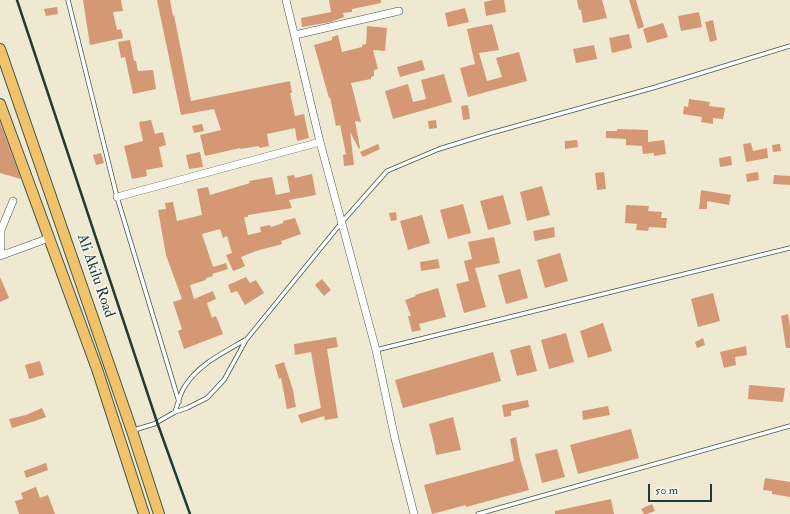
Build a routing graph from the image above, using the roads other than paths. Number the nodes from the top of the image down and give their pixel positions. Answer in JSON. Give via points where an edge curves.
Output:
{"nodes":[{"id":1,"x":68,"y":0,"type":"edge"},
{"id":2,"x":286,"y":0,"type":"edge"},
{"id":3,"x":399,"y":10,"type":"dead end"},
{"id":4,"x":295,"y":35,"type":"junction"},
{"id":5,"x":790,"y":46,"type":"edge"},
{"id":6,"x":0,"y":49,"type":"edge"},
{"id":7,"x":0,"y":104,"type":"edge"},
{"id":8,"x":320,"y":142,"type":"junction"},
{"id":9,"x":117,"y":197,"type":"junction"},
{"id":10,"x":13,"y":201,"type":"dead end"},
{"id":11,"x":342,"y":222,"type":"junction"},
{"id":12,"x":49,"y":238,"type":"junction"},
{"id":13,"x":790,"y":248,"type":"edge"},
{"id":14,"x":1,"y":256,"type":"edge"},
{"id":15,"x":246,"y":340,"type":"junction"},
{"id":16,"x":376,"y":350,"type":"junction"},
{"id":17,"x":179,"y":402,"type":"junction"},
{"id":18,"x":176,"y":412,"type":"junction"},
{"id":19,"x":790,"y":426,"type":"edge"},
{"id":20,"x":132,"y":431,"type":"junction"},
{"id":21,"x":118,"y":436,"type":"junction"},
{"id":22,"x":144,"y":514,"type":"edge"},
{"id":23,"x":159,"y":514,"type":"edge"},
{"id":24,"x":414,"y":514,"type":"edge"},
{"id":25,"x":478,"y":514,"type":"edge"}],
"edges":[{"from":1,"to":9,"type":"lane"},
{"from":2,"to":4,"type":"street"},
{"from":3,"to":4,"type":"street"},
{"from":4,"to":8,"type":"street"},
{"from":5,"to":11,"type":"lane","via":[[439,149],[387,171]]},
{"from":6,"to":20,"type":"main road","name":"Ali Akilu Road"},
{"from":7,"to":12,"type":"main road","name":"Ali Akilu Road"},
{"from":8,"to":9,"type":"street"},
{"from":8,"to":11,"type":"street"},
{"from":9,"to":17,"type":"lane"},
{"from":10,"to":14,"type":"street","via":[[1,230]]},
{"from":11,"to":15,"type":"lane"},
{"from":11,"to":16,"type":"street"},
{"from":12,"to":14,"type":"street"},
{"from":12,"to":21,"type":"main road","name":"Ali Akilu Road","via":[[97,369]]},
{"from":13,"to":16,"type":"lane"},
{"from":15,"to":17,"type":"lane","via":[[214,357],[194,373],[184,387]]},
{"from":15,"to":18,"type":"lane","via":[[224,380],[207,398]]},
{"from":16,"to":24,"type":"street"},
{"from":17,"to":18,"type":"lane"},
{"from":18,"to":20,"type":"lane","via":[[154,424]]},
{"from":19,"to":25,"type":"lane"},
{"from":20,"to":21,"type":"main road"},
{"from":20,"to":23,"type":"main road","name":"Ali Akilu Road"},
{"from":21,"to":22,"type":"main road","name":"Ali Akilu Road"}]}
